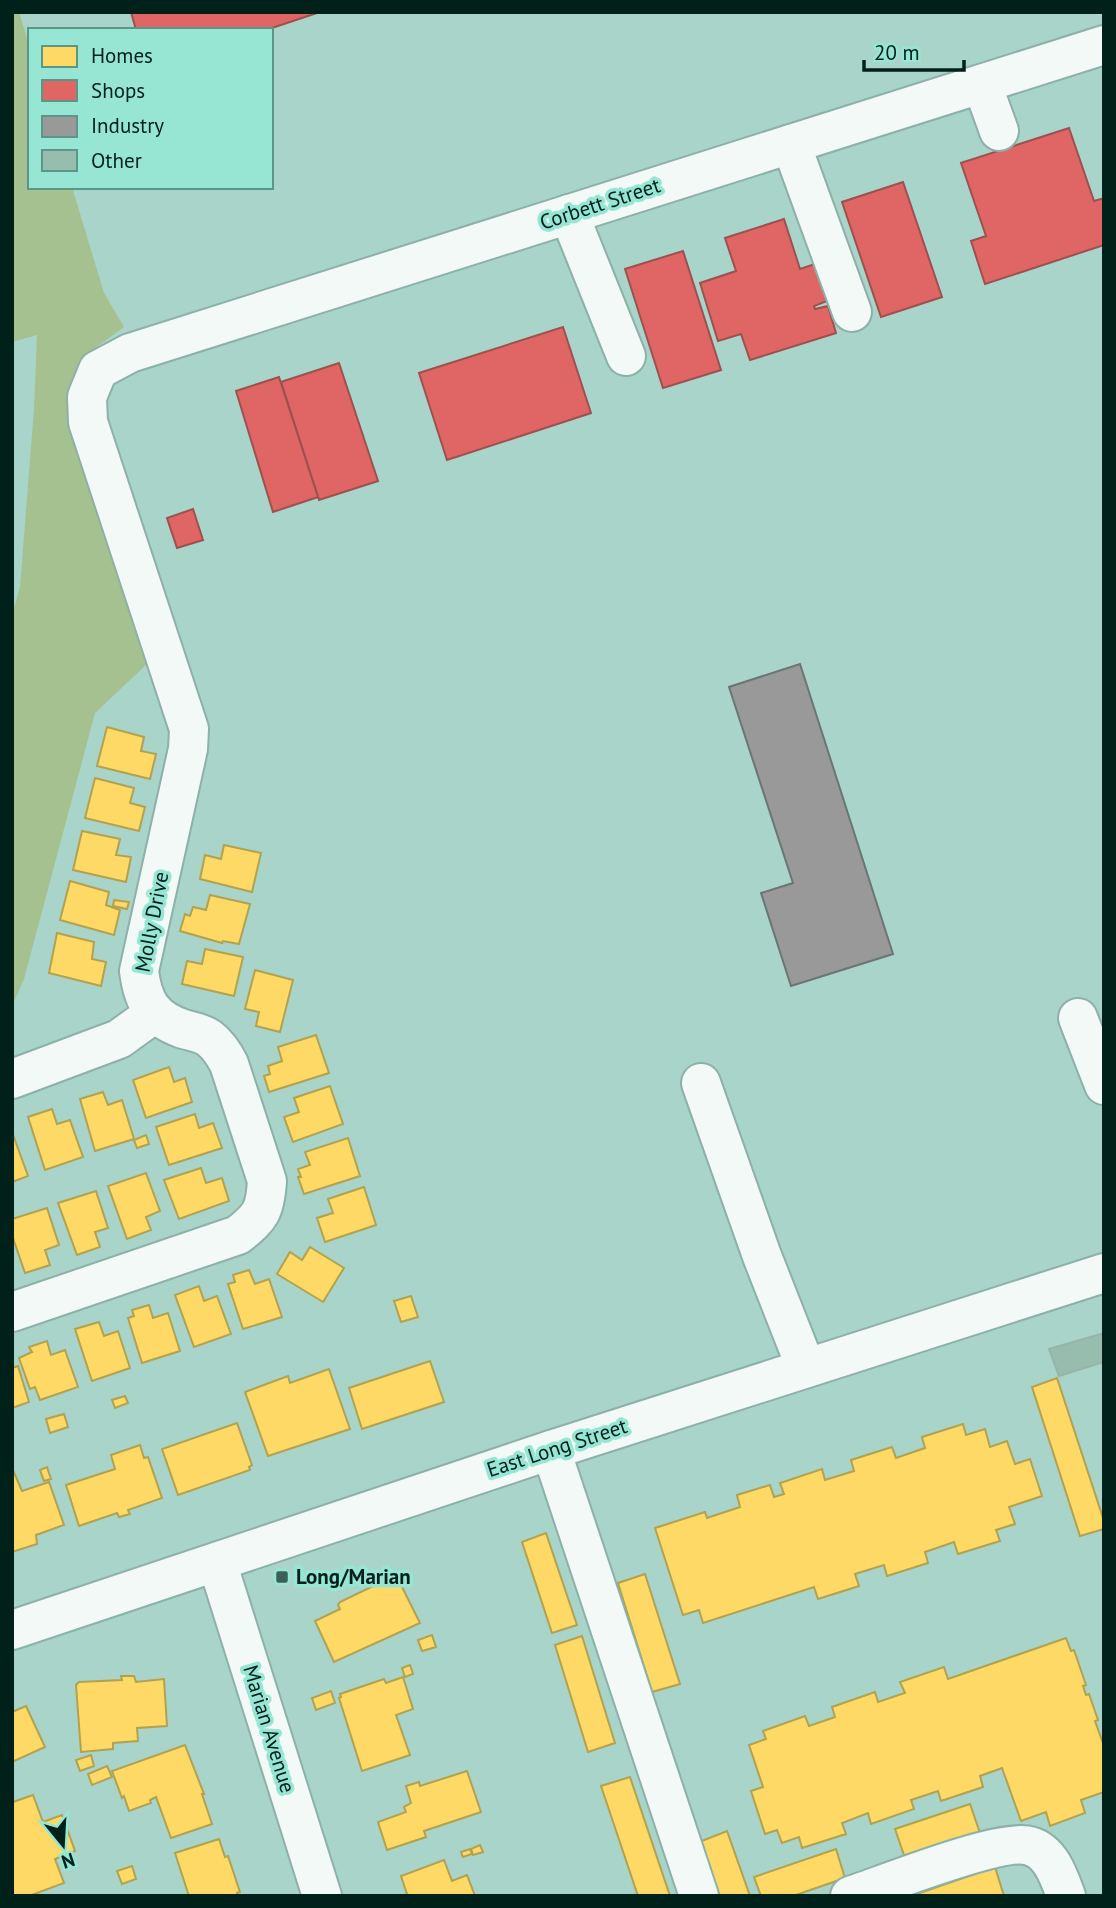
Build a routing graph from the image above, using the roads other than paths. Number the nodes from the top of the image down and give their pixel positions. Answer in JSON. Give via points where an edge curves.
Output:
{"nodes":[{"id":1,"x":1104,"y":45,"type":"edge"},
{"id":2,"x":982,"y":84,"type":"junction"},
{"id":3,"x":999,"y":131,"type":"dead end"},
{"id":4,"x":791,"y":144,"type":"junction"},
{"id":5,"x":569,"y":214,"type":"junction"},
{"id":6,"x":852,"y":312,"type":"dead end"},
{"id":7,"x":626,"y":356,"type":"dead end"},
{"id":8,"x":99,"y":370,"type":"joint"},
{"id":9,"x":155,"y":1013,"type":"junction"},
{"id":10,"x":1078,"y":1018,"type":"dead end"},
{"id":11,"x":12,"y":1079,"type":"edge"},
{"id":12,"x":701,"y":1083,"type":"dead end"},
{"id":13,"x":1104,"y":1085,"type":"edge"},
{"id":14,"x":1104,"y":1273,"type":"edge"},
{"id":15,"x":12,"y":1312,"type":"edge"},
{"id":16,"x":806,"y":1368,"type":"junction"},
{"id":17,"x":551,"y":1450,"type":"junction"},
{"id":18,"x":217,"y":1562,"type":"junction"},
{"id":19,"x":12,"y":1630,"type":"edge"},
{"id":20,"x":322,"y":1896,"type":"edge"},
{"id":21,"x":699,"y":1896,"type":"edge"},
{"id":22,"x":850,"y":1896,"type":"edge"},
{"id":23,"x":1066,"y":1896,"type":"edge"}],
"edges":[{"from":1,"to":2,"type":"street","name":"Corbett Street"},
{"from":2,"to":3,"type":"street"},
{"from":2,"to":4,"type":"street","name":"Corbett Street"},
{"from":4,"to":5,"type":"street","name":"Corbett Street"},
{"from":4,"to":6,"type":"street"},
{"from":5,"to":7,"type":"street"},
{"from":5,"to":8,"type":"street","name":"Corbett Street","via":[[130,353]]},
{"from":8,"to":9,"type":"street","name":"Molly Drive","via":[[87,397],[88,422],[189,729],[139,971],[142,992]]},
{"from":9,"to":11,"type":"street","via":[[119,1040]]},
{"from":9,"to":15,"type":"street","via":[[172,1025],[208,1037],[229,1064],[267,1181],[266,1201],[257,1220],[238,1235]]},
{"from":10,"to":13,"type":"street"},
{"from":12,"to":16,"type":"street"},
{"from":14,"to":16,"type":"street","name":"East Long Street"},
{"from":16,"to":17,"type":"street","name":"East Long Street"},
{"from":17,"to":18,"type":"street","name":"East Long Street"},
{"from":17,"to":21,"type":"street"},
{"from":18,"to":19,"type":"street","name":"East Long Street"},
{"from":18,"to":20,"type":"street","name":"Marian Avenue"},
{"from":22,"to":23,"type":"street","via":[[1008,1845],[1029,1846],[1047,1856]]}]}
